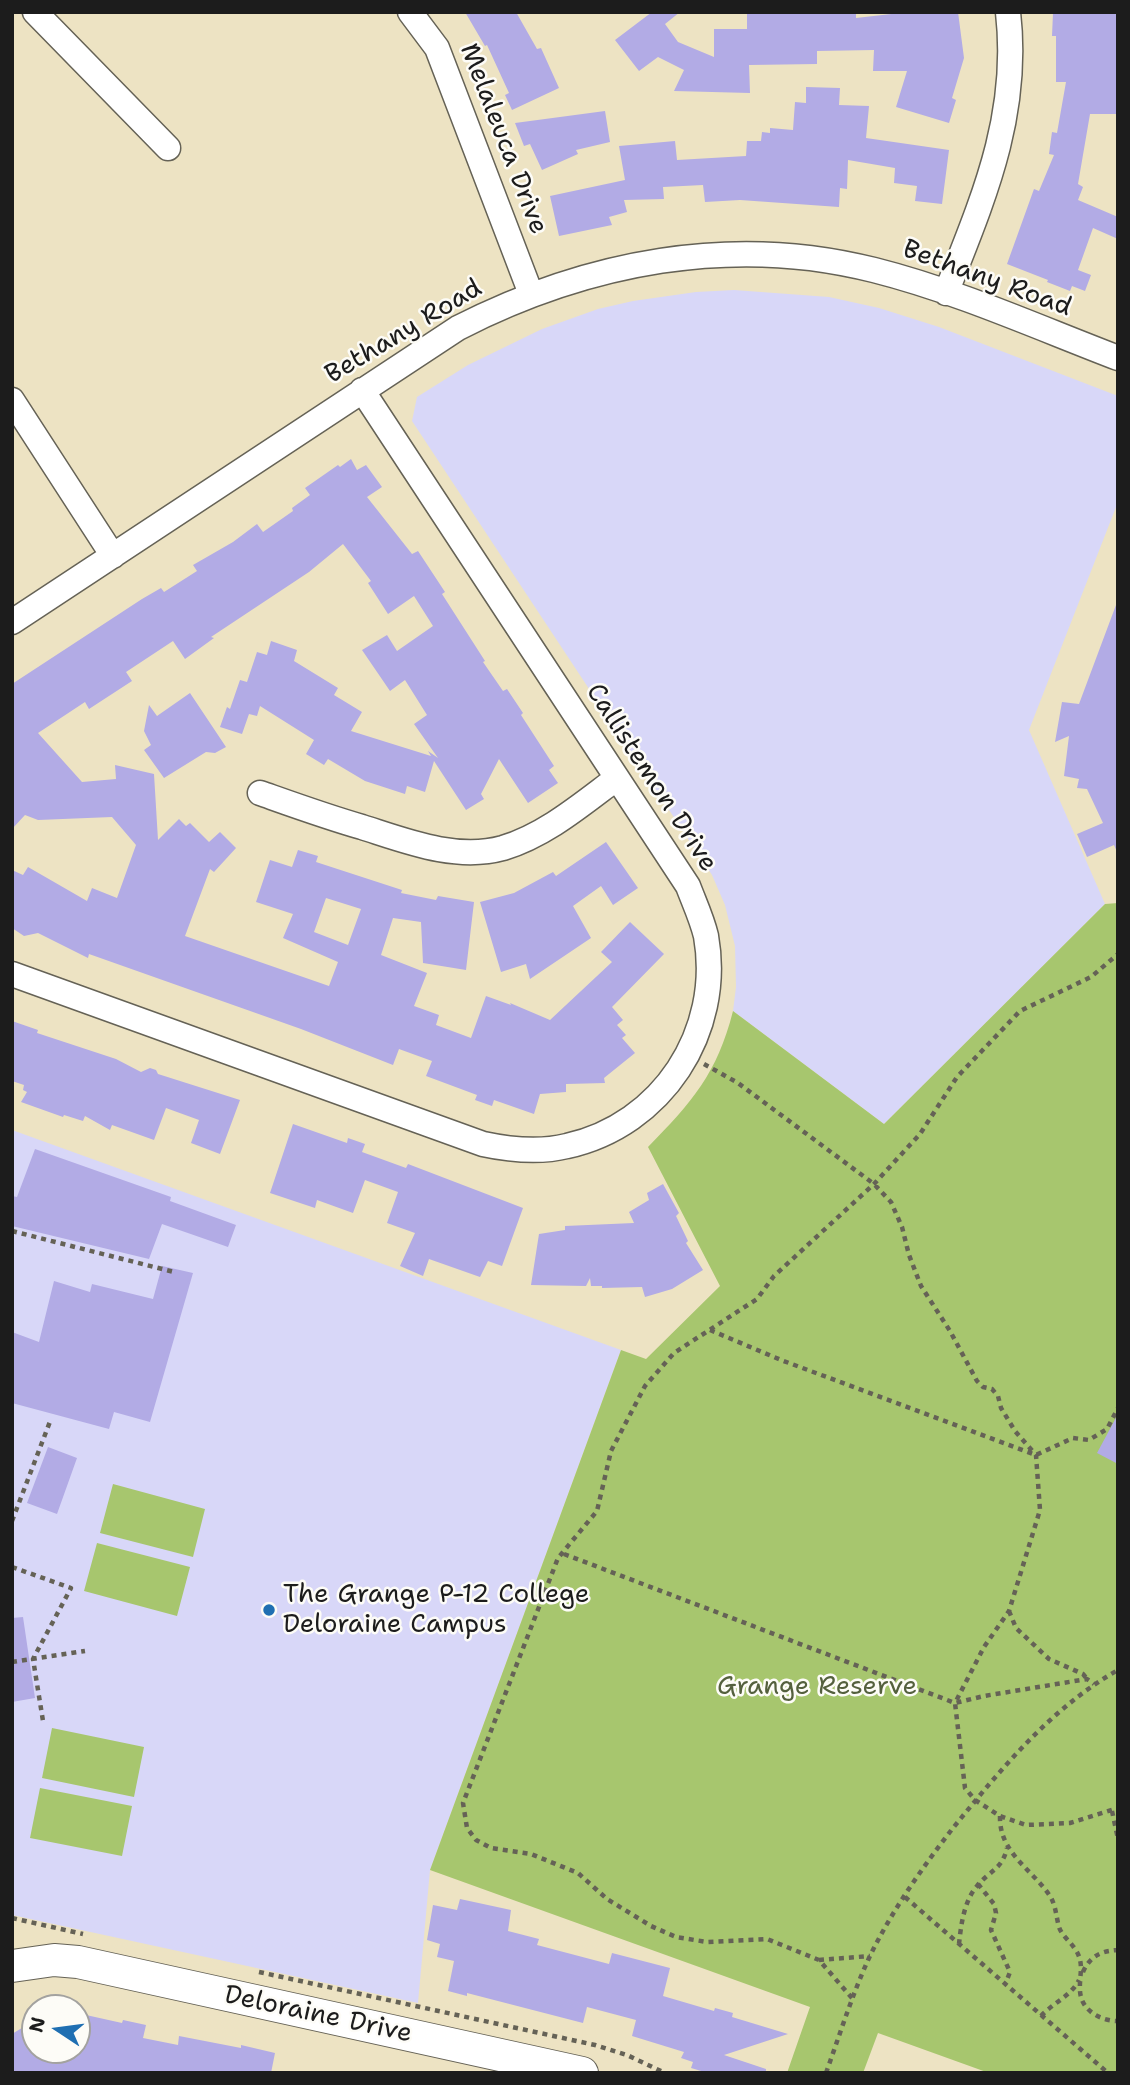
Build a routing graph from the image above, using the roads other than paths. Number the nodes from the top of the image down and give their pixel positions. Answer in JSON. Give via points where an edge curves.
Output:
{"nodes":[{"id":1,"x":35,"y":12,"type":"edge"},
{"id":2,"x":410,"y":12,"type":"edge"},
{"id":3,"x":1008,"y":12,"type":"edge"},
{"id":4,"x":169,"y":148,"type":"dead end"},
{"id":5,"x":946,"y":293,"type":"junction"},
{"id":6,"x":531,"y":294,"type":"junction"},
{"id":7,"x":1118,"y":358,"type":"edge"},
{"id":8,"x":362,"y":390,"type":"junction"},
{"id":9,"x":12,"y":400,"type":"edge"},
{"id":10,"x":113,"y":556,"type":"junction"},
{"id":11,"x":12,"y":622,"type":"edge"},
{"id":12,"x":617,"y":778,"type":"junction"},
{"id":13,"x":260,"y":793,"type":"dead end"},
{"id":14,"x":12,"y":974,"type":"edge"},
{"id":15,"x":12,"y":1944,"type":"edge"},
{"id":16,"x":54,"y":1961,"type":"junction"},
{"id":17,"x":12,"y":1966,"type":"edge"},
{"id":18,"x":582,"y":2073,"type":"edge"}],
"edges":[{"from":1,"to":4,"type":"street"},
{"from":2,"to":6,"type":"street","name":"Melaleuca Drive","via":[[437,48]]},
{"from":3,"to":5,"type":"street","via":[[1008,93],[997,157]]},
{"from":5,"to":6,"type":"street","name":"Bethany Road","via":[[871,269],[827,261],[730,254],[627,265]]},
{"from":5,"to":7,"type":"street","name":"Bethany Road"},
{"from":6,"to":8,"type":"street","name":"Bethany Road","via":[[458,328]]},
{"from":8,"to":10,"type":"street","name":"Bethany Road"},
{"from":8,"to":12,"type":"street","name":"Callistemon Drive"},
{"from":9,"to":10,"type":"street"},
{"from":10,"to":11,"type":"street","name":"Bethany Road"},
{"from":12,"to":13,"type":"street","via":[[529,838],[478,852],[428,847]]},
{"from":12,"to":14,"type":"street","name":"Callistemon Drive","via":[[688,886],[705,936],[708,989],[699,1032],[667,1086],[644,1109],[591,1140],[535,1151],[483,1144]]},
{"from":15,"to":16,"type":"street","name":"Deloraine Drive"},
{"from":16,"to":17,"type":"street","name":"Deloraine Drive"},
{"from":16,"to":18,"type":"street","name":"Deloraine Drive","via":[[78,1962]]}]}
